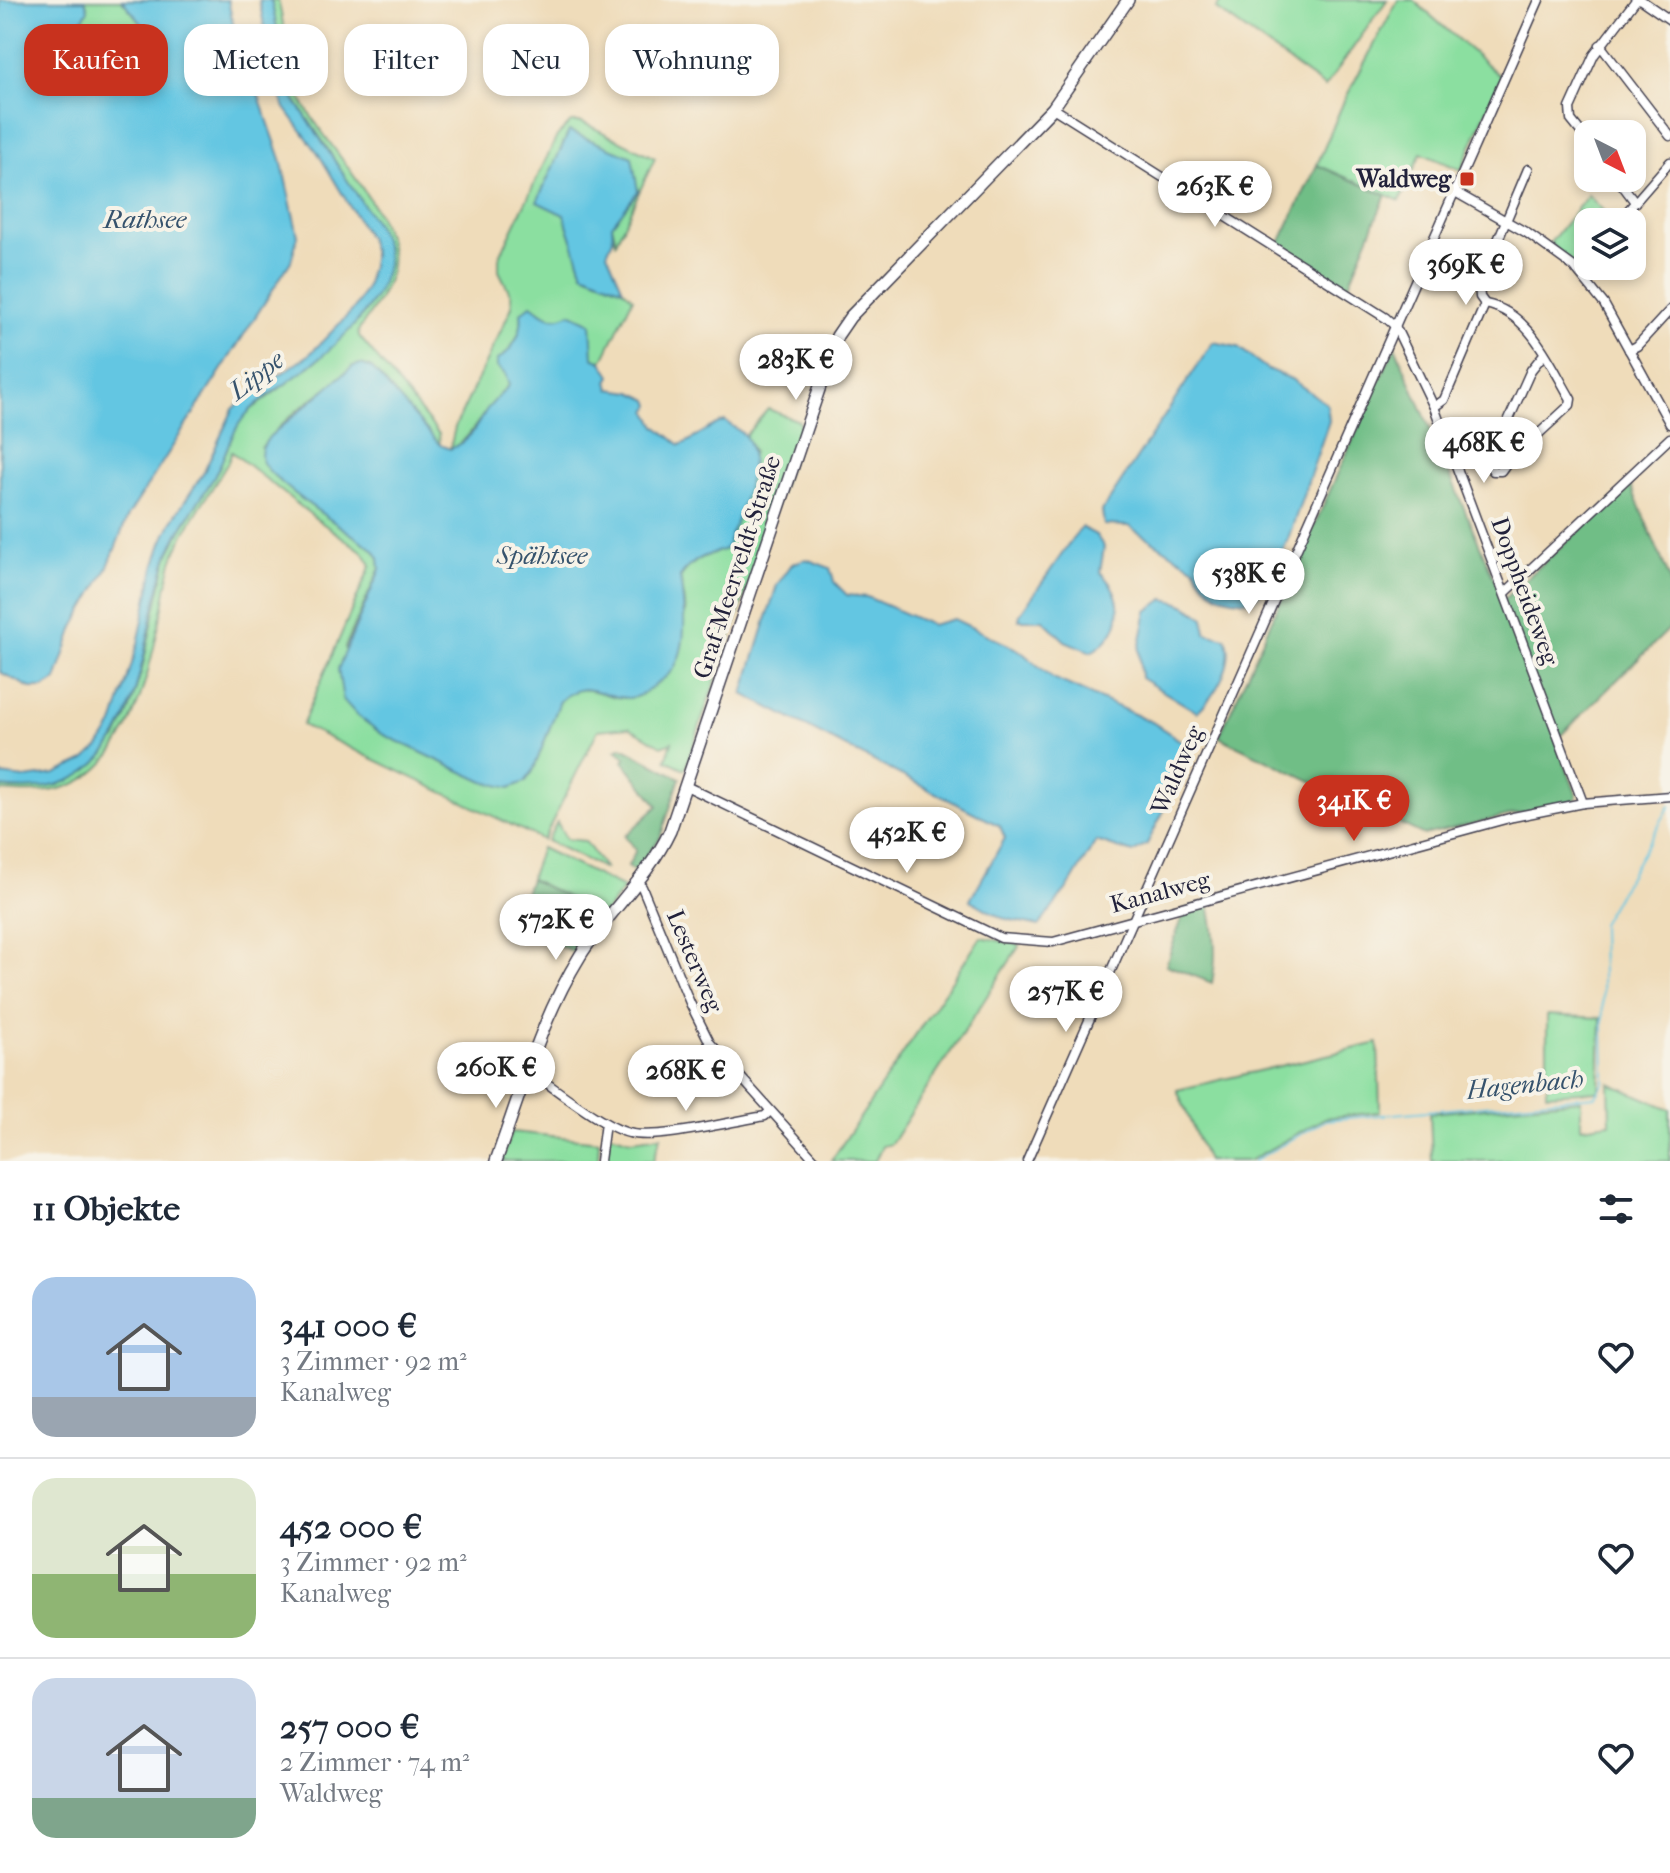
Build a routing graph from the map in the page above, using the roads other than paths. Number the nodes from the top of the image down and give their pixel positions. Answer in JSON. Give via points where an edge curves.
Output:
{"nodes":[{"id":1,"x":1128,"y":0,"type":"edge"},
{"id":2,"x":1539,"y":0,"type":"edge"},
{"id":3,"x":1638,"y":0,"type":"edge"},
{"id":4,"x":1670,"y":20,"type":"edge"},
{"id":5,"x":1600,"y":45,"type":"junction"},
{"id":6,"x":1053,"y":108,"type":"junction"},
{"id":7,"x":1574,"y":124,"type":"edge"},
{"id":8,"x":1670,"y":136,"type":"edge"},
{"id":9,"x":1670,"y":162,"type":"edge"},
{"id":10,"x":1528,"y":169,"type":"dead end"},
{"id":11,"x":1455,"y":192,"type":"junction"},
{"id":12,"x":1628,"y":192,"type":"edge"},
{"id":13,"x":1635,"y":202,"type":"junction"},
{"id":14,"x":1630,"y":208,"type":"edge"},
{"id":15,"x":1504,"y":222,"type":"junction"},
{"id":16,"x":1485,"y":304,"type":"junction"},
{"id":17,"x":1670,"y":310,"type":"edge"},
{"id":18,"x":1395,"y":326,"type":"junction"},
{"id":19,"x":1629,"y":350,"type":"junction"},
{"id":20,"x":1544,"y":354,"type":"junction"},
{"id":21,"x":1434,"y":407,"type":"junction"},
{"id":22,"x":1670,"y":424,"type":"edge"},
{"id":23,"x":1670,"y":438,"type":"edge"},
{"id":24,"x":1501,"y":444,"type":"junction"},
{"id":25,"x":1514,"y":453,"type":"junction"},
{"id":26,"x":1505,"y":593,"type":"junction"},
{"id":27,"x":686,"y":786,"type":"junction"},
{"id":28,"x":1670,"y":796,"type":"edge"},
{"id":29,"x":1583,"y":803,"type":"junction"},
{"id":30,"x":636,"y":883,"type":"junction"},
{"id":31,"x":1134,"y":919,"type":"junction"},
{"id":32,"x":528,"y":1070,"type":"junction"},
{"id":33,"x":770,"y":1111,"type":"junction"},
{"id":34,"x":605,"y":1123,"type":"junction"},
{"id":35,"x":496,"y":1161,"type":"edge"},
{"id":36,"x":600,"y":1161,"type":"edge"},
{"id":37,"x":816,"y":1161,"type":"edge"},
{"id":38,"x":1027,"y":1161,"type":"edge"}],
"edges":[{"from":1,"to":6,"type":"main road","name":"Graf-Meerveldt-Straße"},
{"from":2,"to":11,"type":"street","name":"Waldweg"},
{"from":3,"to":4,"type":"street"},
{"from":3,"to":5,"type":"street"},
{"from":5,"to":7,"type":"street","via":[[1570,108]]},
{"from":5,"to":8,"type":"street"},
{"from":6,"to":18,"type":"street","name":"Doppheideweg"},
{"from":6,"to":27,"type":"main road","name":"Graf-Meerveldt-Straße","via":[[837,336]]},
{"from":9,"to":13,"type":"street"},
{"from":10,"to":15,"type":"street"},
{"from":11,"to":15,"type":"street"},
{"from":11,"to":18,"type":"street","name":"Waldweg"},
{"from":12,"to":13,"type":"street"},
{"from":13,"to":14,"type":"street"},
{"from":15,"to":16,"type":"street","via":[[1479,285]]},
{"from":15,"to":19,"type":"street","via":[[1574,267],[1598,295]]},
{"from":16,"to":20,"type":"street","via":[[1522,323]]},
{"from":16,"to":21,"type":"street","via":[[1444,400]]},
{"from":17,"to":19,"type":"street"},
{"from":18,"to":21,"type":"street","name":"Doppheideweg"},
{"from":18,"to":31,"type":"street","name":"Waldweg"},
{"from":19,"to":22,"type":"street"},
{"from":20,"to":24,"type":"street","via":[[1531,370]]},
{"from":20,"to":25,"type":"street","via":[[1570,405]]},
{"from":21,"to":26,"type":"street","name":"Doppheideweg"},
{"from":23,"to":26,"type":"street"},
{"from":24,"to":25,"type":"street"},
{"from":24,"to":25,"type":"street","via":[[1490,466],[1493,471],[1501,471]]},
{"from":26,"to":29,"type":"street","name":"Doppheideweg"},
{"from":27,"to":30,"type":"main road","name":"Graf-Meerveldt-Straße","via":[[666,841]]},
{"from":27,"to":31,"type":"street","name":"Kanalweg","via":[[1001,938],[1053,942]]},
{"from":28,"to":29,"type":"street","name":"Kanalweg"},
{"from":29,"to":31,"type":"street","name":"Kanalweg"},
{"from":30,"to":32,"type":"main road","name":"Graf-Meerveldt-Straße","via":[[571,971]]},
{"from":30,"to":33,"type":"street","name":"Lesterweg","via":[[710,1043]]},
{"from":31,"to":38,"type":"street","name":"Waldweg"},
{"from":32,"to":34,"type":"street"},
{"from":32,"to":35,"type":"main road","name":"Graf-Meerveldt-Straße"},
{"from":33,"to":34,"type":"street","via":[[646,1135]]},
{"from":33,"to":37,"type":"street","name":"Lesterweg"},
{"from":34,"to":36,"type":"street"}]}
